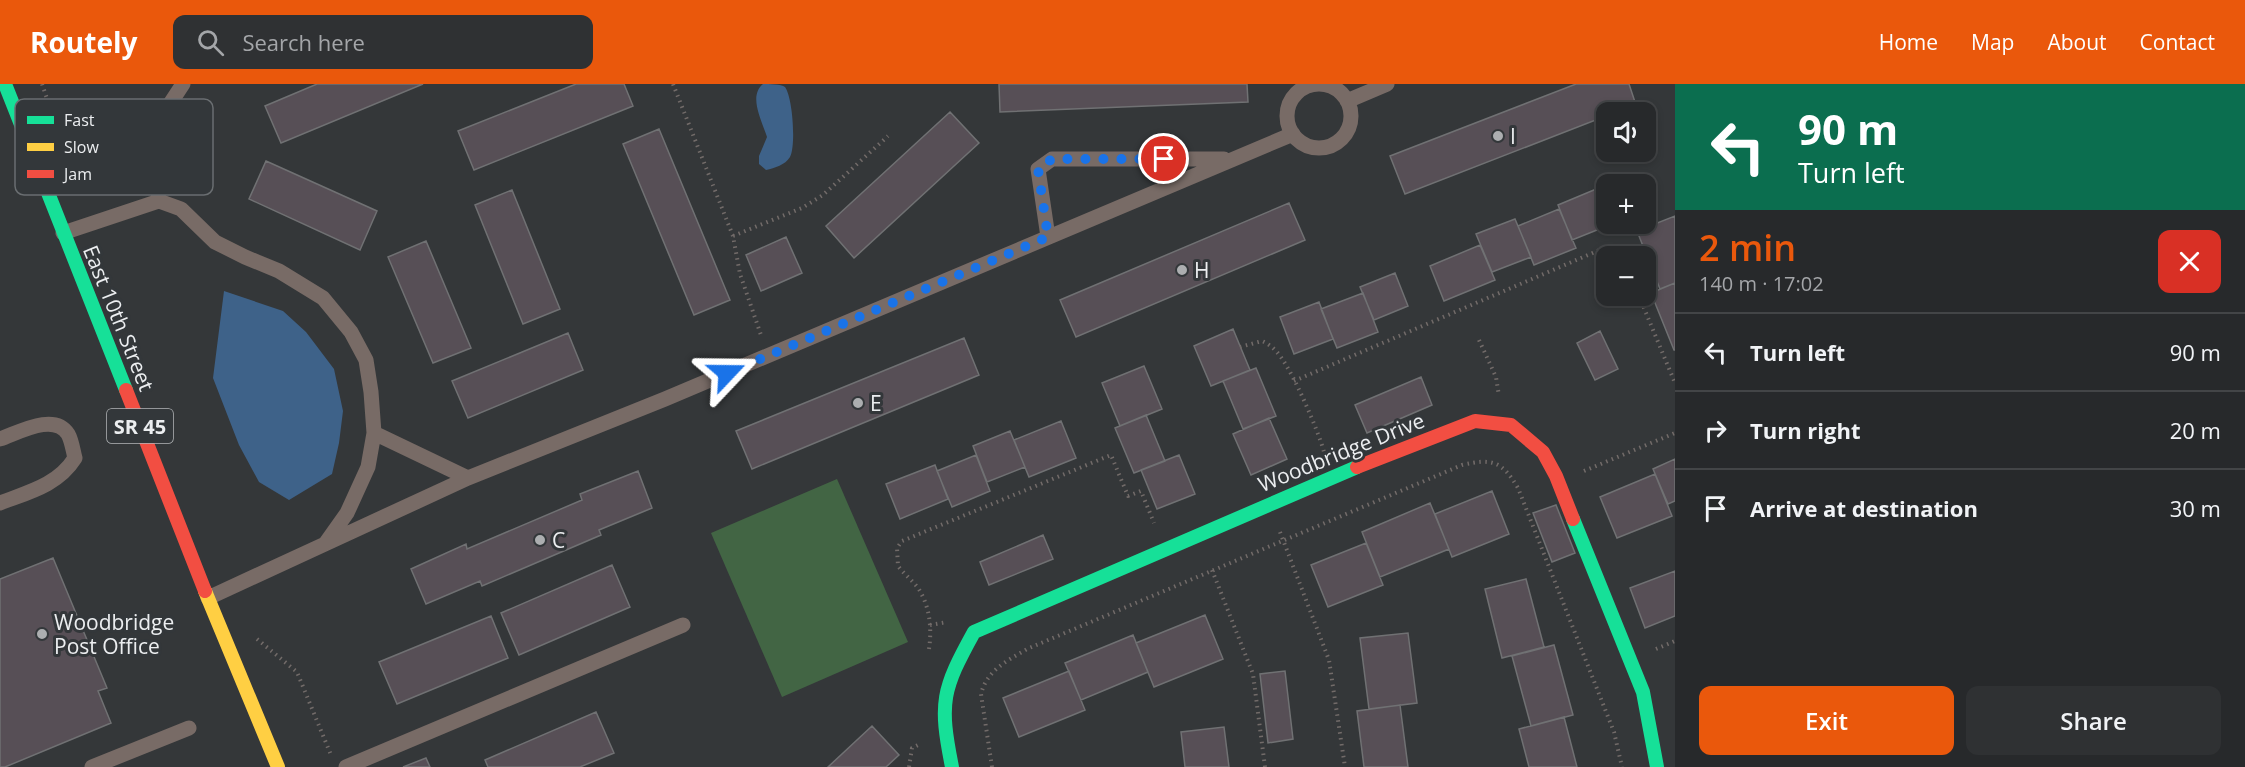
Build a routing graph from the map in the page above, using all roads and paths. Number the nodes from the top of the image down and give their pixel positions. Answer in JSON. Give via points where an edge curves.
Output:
{"nodes":[{"id":1,"x":5,"y":84,"type":"edge"},
{"id":2,"x":183,"y":84,"type":"edge"},
{"id":3,"x":673,"y":84,"type":"edge"},
{"id":4,"x":1386,"y":84,"type":"edge"},
{"id":5,"x":1310,"y":85,"type":"edge"},
{"id":6,"x":173,"y":99,"type":"edge"},
{"id":7,"x":1347,"y":101,"type":"junction"},
{"id":8,"x":15,"y":110,"type":"edge"},
{"id":9,"x":1293,"y":134,"type":"junction"},
{"id":10,"x":888,"y":136,"type":"dead end"},
{"id":11,"x":1232,"y":159,"type":"junction"},
{"id":12,"x":48,"y":195,"type":"edge"},
{"id":13,"x":158,"y":195,"type":"edge"},
{"id":14,"x":159,"y":201,"type":"junction"},
{"id":15,"x":63,"y":233,"type":"junction"},
{"id":16,"x":733,"y":236,"type":"junction"},
{"id":17,"x":1048,"y":237,"type":"junction"},
{"id":18,"x":1596,"y":252,"type":"edge"},
{"id":19,"x":1643,"y":306,"type":"edge"},
{"id":20,"x":1240,"y":347,"type":"dead end"},
{"id":21,"x":768,"y":356,"type":"junction"},
{"id":22,"x":1294,"y":381,"type":"junction"},
{"id":23,"x":1675,"y":383,"type":"edge"},
{"id":24,"x":374,"y":433,"type":"junction"},
{"id":25,"x":1675,"y":433,"type":"edge"},
{"id":26,"x":0,"y":439,"type":"edge"},
{"id":27,"x":1324,"y":458,"type":"dead end"},
{"id":28,"x":1583,"y":471,"type":"dead end"},
{"id":29,"x":468,"y":478,"type":"junction"},
{"id":30,"x":0,"y":503,"type":"edge"},
{"id":31,"x":1158,"y":533,"type":"dead end"},
{"id":32,"x":1283,"y":541,"type":"junction"},
{"id":33,"x":325,"y":544,"type":"junction"},
{"id":34,"x":1212,"y":570,"type":"junction"},
{"id":35,"x":208,"y":598,"type":"junction"},
{"id":36,"x":951,"y":620,"type":"dead end"},
{"id":37,"x":683,"y":625,"type":"dead end"},
{"id":38,"x":930,"y":625,"type":"junction"},
{"id":39,"x":255,"y":637,"type":"dead end"},
{"id":40,"x":1675,"y":641,"type":"edge"},
{"id":41,"x":1654,"y":650,"type":"dead end"},
{"id":42,"x":929,"y":656,"type":"dead end"},
{"id":43,"x":189,"y":728,"type":"dead end"},
{"id":44,"x":918,"y":733,"type":"dead end"},
{"id":45,"x":920,"y":744,"type":"junction"},
{"id":46,"x":922,"y":755,"type":"dead end"},
{"id":47,"x":332,"y":756,"type":"dead end"},
{"id":48,"x":92,"y":767,"type":"edge"},
{"id":49,"x":278,"y":767,"type":"edge"},
{"id":50,"x":346,"y":767,"type":"edge"},
{"id":51,"x":909,"y":767,"type":"edge"},
{"id":52,"x":952,"y":767,"type":"edge"},
{"id":53,"x":992,"y":767,"type":"edge"},
{"id":54,"x":1265,"y":767,"type":"edge"},
{"id":55,"x":1345,"y":767,"type":"edge"},
{"id":56,"x":1622,"y":767,"type":"edge"},
{"id":57,"x":1657,"y":767,"type":"edge"}],
"edges":[{"from":1,"to":8,"type":"street","name":"East 10th Street","number":"SR 45"},
{"from":2,"to":6,"type":"lane"},
{"from":3,"to":16,"type":"path"},
{"from":4,"to":7,"type":"lane"},
{"from":5,"to":7,"type":"lane","via":[[1331,87]]},
{"from":5,"to":9,"type":"lane","via":[[1289,106],[1288,125]]},
{"from":7,"to":9,"type":"lane","via":[[1350,123],[1340,141],[1321,148],[1310,147]]},
{"from":9,"to":11,"type":"lane"},
{"from":10,"to":16,"type":"path","via":[[823,195],[802,208]]},
{"from":11,"to":17,"type":"lane"},
{"from":11,"to":17,"type":"lane","via":[[1052,159],[1038,169]]},
{"from":12,"to":15,"type":"street","name":"East 10th Street","number":"SR 45"},
{"from":13,"to":14,"type":"lane"},
{"from":14,"to":15,"type":"lane"},
{"from":14,"to":24,"type":"lane","via":[[181,209],[215,242],[279,271],[324,298],[351,332],[366,360]]},
{"from":15,"to":35,"type":"street","name":"East 10th Street","number":"SR 45"},
{"from":16,"to":21,"type":"path","via":[[740,274]]},
{"from":17,"to":21,"type":"lane"},
{"from":18,"to":22,"type":"path"},
{"from":19,"to":23,"type":"path"},
{"from":20,"to":22,"type":"path","via":[[1254,341],[1268,344],[1281,356]]},
{"from":21,"to":29,"type":"lane"},
{"from":22,"to":27,"type":"path"},
{"from":24,"to":29,"type":"lane"},
{"from":24,"to":33,"type":"lane","via":[[368,467],[347,513]]},
{"from":25,"to":28,"type":"path"},
{"from":26,"to":30,"type":"lane","via":[[40,424],[57,425],[68,434],[75,458],[53,482]]},
{"from":29,"to":33,"type":"lane"},
{"from":31,"to":38,"type":"path","via":[[1141,490],[1128,496],[1111,455],[902,542],[897,548],[898,566],[918,587]]},
{"from":32,"to":34,"type":"path"},
{"from":32,"to":55,"type":"path","via":[[1329,660]]},
{"from":32,"to":56,"type":"path","via":[[1462,465],[1485,461],[1504,468],[1527,510],[1614,732]]},
{"from":33,"to":35,"type":"lane"},
{"from":34,"to":53,"type":"path","via":[[1027,649],[991,673],[981,694]]},
{"from":34,"to":54,"type":"path","via":[[1253,674]]},
{"from":35,"to":49,"type":"street","name":"East 10th Street","number":"SR 45"},
{"from":36,"to":38,"type":"path"},
{"from":37,"to":50,"type":"lane"},
{"from":38,"to":42,"type":"path"},
{"from":39,"to":47,"type":"path","via":[[297,672]]},
{"from":40,"to":41,"type":"path"},
{"from":43,"to":48,"type":"lane"},
{"from":44,"to":45,"type":"path"},
{"from":45,"to":46,"type":"path"},
{"from":45,"to":51,"type":"path","via":[[912,748]]},
{"from":52,"to":57,"type":"street","name":"Woodbridge Drive","via":[[944,702],[974,632],[1344,472],[1475,421],[1511,425],[1544,452],[1643,692]]}]}
